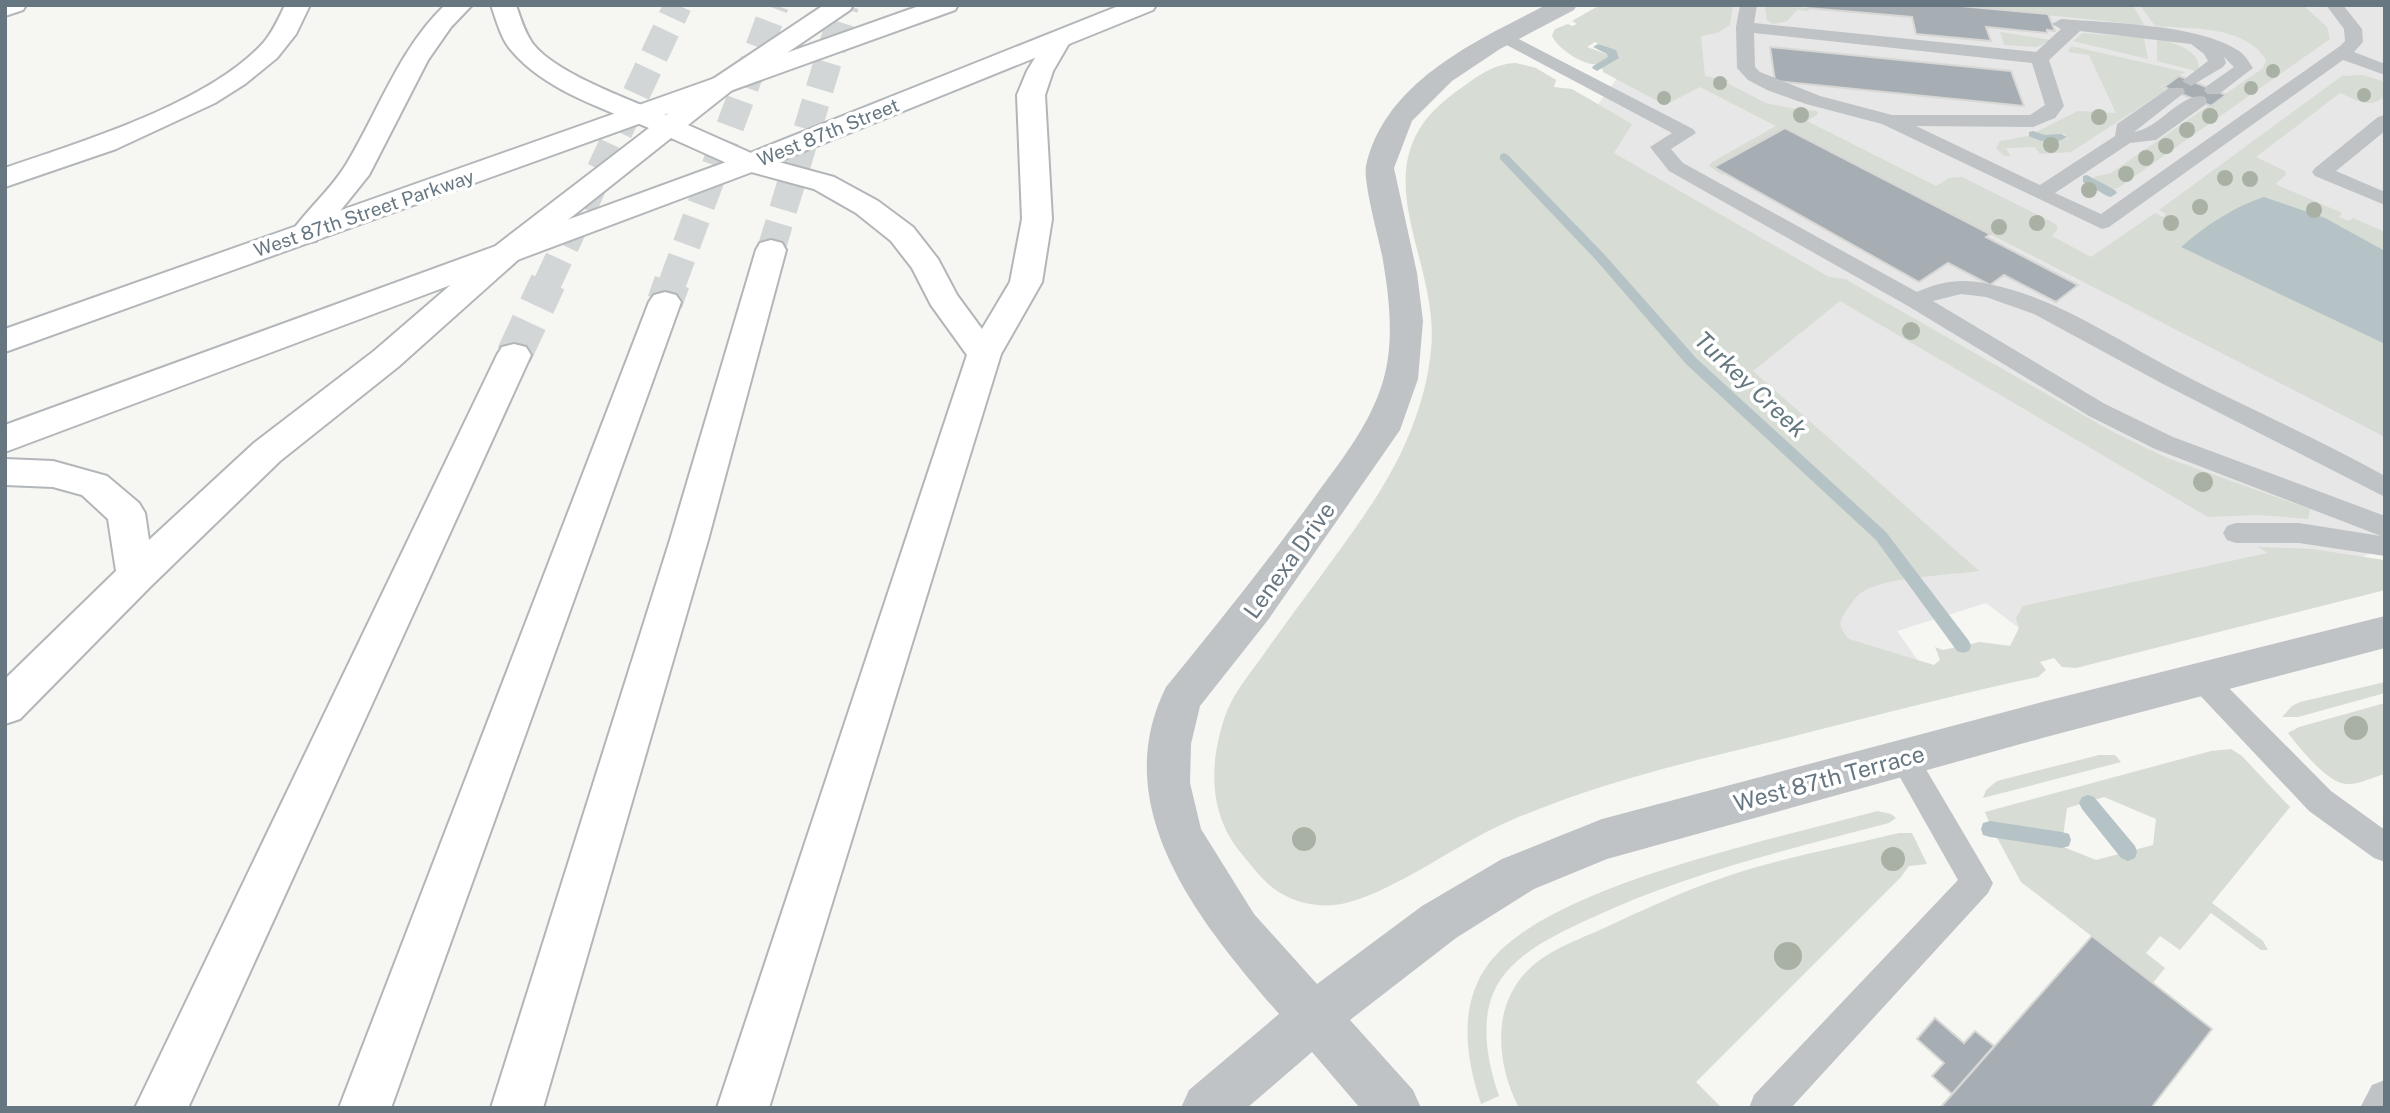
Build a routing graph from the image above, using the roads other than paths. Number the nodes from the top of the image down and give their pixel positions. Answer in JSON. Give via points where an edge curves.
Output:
{"nodes":[{"id":1,"x":14,"y":5,"type":"edge"},
{"id":2,"x":298,"y":5,"type":"edge"},
{"id":3,"x":460,"y":5,"type":"edge"},
{"id":4,"x":503,"y":5,"type":"edge"},
{"id":5,"x":841,"y":5,"type":"edge"},
{"id":6,"x":946,"y":5,"type":"edge"},
{"id":7,"x":1144,"y":5,"type":"edge"},
{"id":8,"x":1564,"y":5,"type":"edge"},
{"id":9,"x":1749,"y":5,"type":"edge"},
{"id":10,"x":2334,"y":5,"type":"edge"},
{"id":11,"x":5,"y":9,"type":"edge"},
{"id":12,"x":2052,"y":23,"type":"dead end"},
{"id":13,"x":2077,"y":25,"type":"junction"},
{"id":14,"x":1745,"y":27,"type":"junction"},
{"id":15,"x":1505,"y":37,"type":"junction"},
{"id":16,"x":1058,"y":40,"type":"junction"},
{"id":17,"x":2195,"y":40,"type":"junction"},
{"id":18,"x":2341,"y":53,"type":"junction"},
{"id":19,"x":2039,"y":58,"type":"junction"},
{"id":20,"x":2385,"y":70,"type":"edge"},
{"id":21,"x":722,"y":85,"type":"junction"},
{"id":22,"x":640,"y":116,"type":"junction"},
{"id":23,"x":1889,"y":120,"type":"junction"},
{"id":24,"x":2385,"y":121,"type":"edge"},
{"id":25,"x":668,"y":128,"type":"junction"},
{"id":26,"x":2124,"y":138,"type":"junction"},
{"id":27,"x":750,"y":163,"type":"junction"},
{"id":28,"x":5,"y":178,"type":"edge"},
{"id":29,"x":2040,"y":194,"type":"junction"},
{"id":30,"x":2385,"y":199,"type":"edge"},
{"id":31,"x":305,"y":234,"type":"junction"},
{"id":32,"x":771,"y":250,"type":"tunnel mouth"},
{"id":33,"x":509,"y":251,"type":"junction"},
{"id":34,"x":1916,"y":301,"type":"junction"},
{"id":35,"x":664,"y":302,"type":"tunnel mouth"},
{"id":36,"x":5,"y":341,"type":"edge"},
{"id":37,"x":984,"y":354,"type":"junction"},
{"id":38,"x":514,"y":355,"type":"tunnel mouth"},
{"id":39,"x":5,"y":439,"type":"edge"},
{"id":40,"x":5,"y":472,"type":"edge"},
{"id":41,"x":2385,"y":488,"type":"edge"},
{"id":42,"x":2385,"y":527,"type":"edge"},
{"id":43,"x":2236,"y":533,"type":"dead end"},
{"id":44,"x":2385,"y":545,"type":"edge"},
{"id":45,"x":136,"y":576,"type":"junction"},
{"id":46,"x":2385,"y":632,"type":"edge"},
{"id":47,"x":2204,"y":681,"type":"junction"},
{"id":48,"x":5,"y":706,"type":"edge"},
{"id":49,"x":1904,"y":758,"type":"junction"},
{"id":50,"x":2385,"y":849,"type":"edge"},
{"id":51,"x":1315,"y":1016,"type":"junction"},
{"id":52,"x":2385,"y":1098,"type":"edge"},
{"id":53,"x":161,"y":1108,"type":"edge"},
{"id":54,"x":365,"y":1108,"type":"edge"},
{"id":55,"x":517,"y":1108,"type":"edge"},
{"id":56,"x":743,"y":1108,"type":"edge"},
{"id":57,"x":1206,"y":1108,"type":"edge"},
{"id":58,"x":1395,"y":1108,"type":"edge"},
{"id":59,"x":1767,"y":1108,"type":"edge"},
{"id":60,"x":2378,"y":1108,"type":"edge"}],
"edges":[{"from":1,"to":11,"type":"main road"},
{"from":2,"to":28,"type":"main road","via":[[286,32],[263,58],[184,108]]},
{"from":3,"to":31,"type":"main road","via":[[422,46],[360,166]]},
{"from":4,"to":22,"type":"main road","via":[[520,45],[542,66]]},
{"from":5,"to":21,"type":"main road"},
{"from":6,"to":21,"type":"main road"},
{"from":7,"to":16,"type":"main road","name":"West 87th Street"},
{"from":8,"to":15,"type":"street","name":"Lenexa Drive"},
{"from":9,"to":14,"type":"lane"},
{"from":10,"to":18,"type":"lane","via":[[2353,29],[2354,42]]},
{"from":12,"to":13,"type":"lane"},
{"from":13,"to":17,"type":"lane","via":[[2168,33]]},
{"from":13,"to":19,"type":"lane","via":[[2054,51]]},
{"from":14,"to":19,"type":"lane"},
{"from":14,"to":23,"type":"lane","via":[[1746,68],[1754,76],[1813,100]]},
{"from":15,"to":34,"type":"lane","via":[[1686,133],[1660,147],[1676,167]]},
{"from":15,"to":51,"type":"street","name":"Lenexa Drive","via":[[1443,75],[1399,118],[1380,168],[1407,321],[1401,379],[1382,430],[1254,609],[1181,699],[1169,744],[1168,783],[1180,835],[1237,930]]},
{"from":16,"to":27,"type":"main road","name":"West 87th Street"},
{"from":16,"to":37,"type":"main road","via":[[1031,95],[1037,219],[1026,282]]},
{"from":17,"to":26,"type":"lane","via":[[2217,57],[2217,63],[2124,128]]},
{"from":17,"to":26,"type":"lane","via":[[2220,49],[2244,63],[2244,68],[2149,136]]},
{"from":18,"to":20,"type":"lane"},
{"from":18,"to":29,"type":"lane","via":[[2102,223]]},
{"from":19,"to":23,"type":"lane","via":[[2055,106],[2033,121]]},
{"from":21,"to":22,"type":"main road","name":"West 87th Street Parkway"},
{"from":21,"to":25,"type":"main road"},
{"from":22,"to":25,"type":"main road"},
{"from":22,"to":31,"type":"main road","name":"West 87th Street Parkway"},
{"from":23,"to":29,"type":"lane"},
{"from":24,"to":30,"type":"lane","via":[[2322,172]]},
{"from":25,"to":27,"type":"main road"},
{"from":25,"to":33,"type":"main road"},
{"from":26,"to":29,"type":"lane"},
{"from":27,"to":33,"type":"main road","name":"West 87th Street"},
{"from":27,"to":37,"type":"main road","via":[[824,183],[902,234]]},
{"from":31,"to":36,"type":"main road","name":"West 87th Street Parkway"},
{"from":32,"to":55,"type":"main road","via":[[689,540]]},
{"from":33,"to":39,"type":"main road"},
{"from":33,"to":45,"type":"main road","via":[[386,359],[268,452]]},
{"from":34,"to":41,"type":"lane","via":[[1961,287],[2040,308],[2235,411],[2316,448]]},
{"from":34,"to":42,"type":"lane","via":[[2097,410],[2164,443]]},
{"from":35,"to":54,"type":"main road"},
{"from":37,"to":56,"type":"main road"},
{"from":38,"to":53,"type":"main road"},
{"from":40,"to":45,"type":"main road","via":[[53,474],[94,485],[126,513]]},
{"from":43,"to":44,"type":"lane","via":[[2299,533]]},
{"from":45,"to":48,"type":"main road"},
{"from":46,"to":47,"type":"street","name":"West 87th Terrace"},
{"from":47,"to":49,"type":"street","name":"West 87th Terrace"},
{"from":47,"to":50,"type":"lane","via":[[2320,801]]},
{"from":49,"to":51,"type":"street","name":"West 87th Terrace","via":[[1602,840],[1518,874],[1439,922]]},
{"from":49,"to":59,"type":"lane","via":[[1977,883]]},
{"from":51,"to":57,"type":"street"},
{"from":51,"to":58,"type":"street","name":"Lenexa Drive"},
{"from":52,"to":60,"type":"lane"}]}
